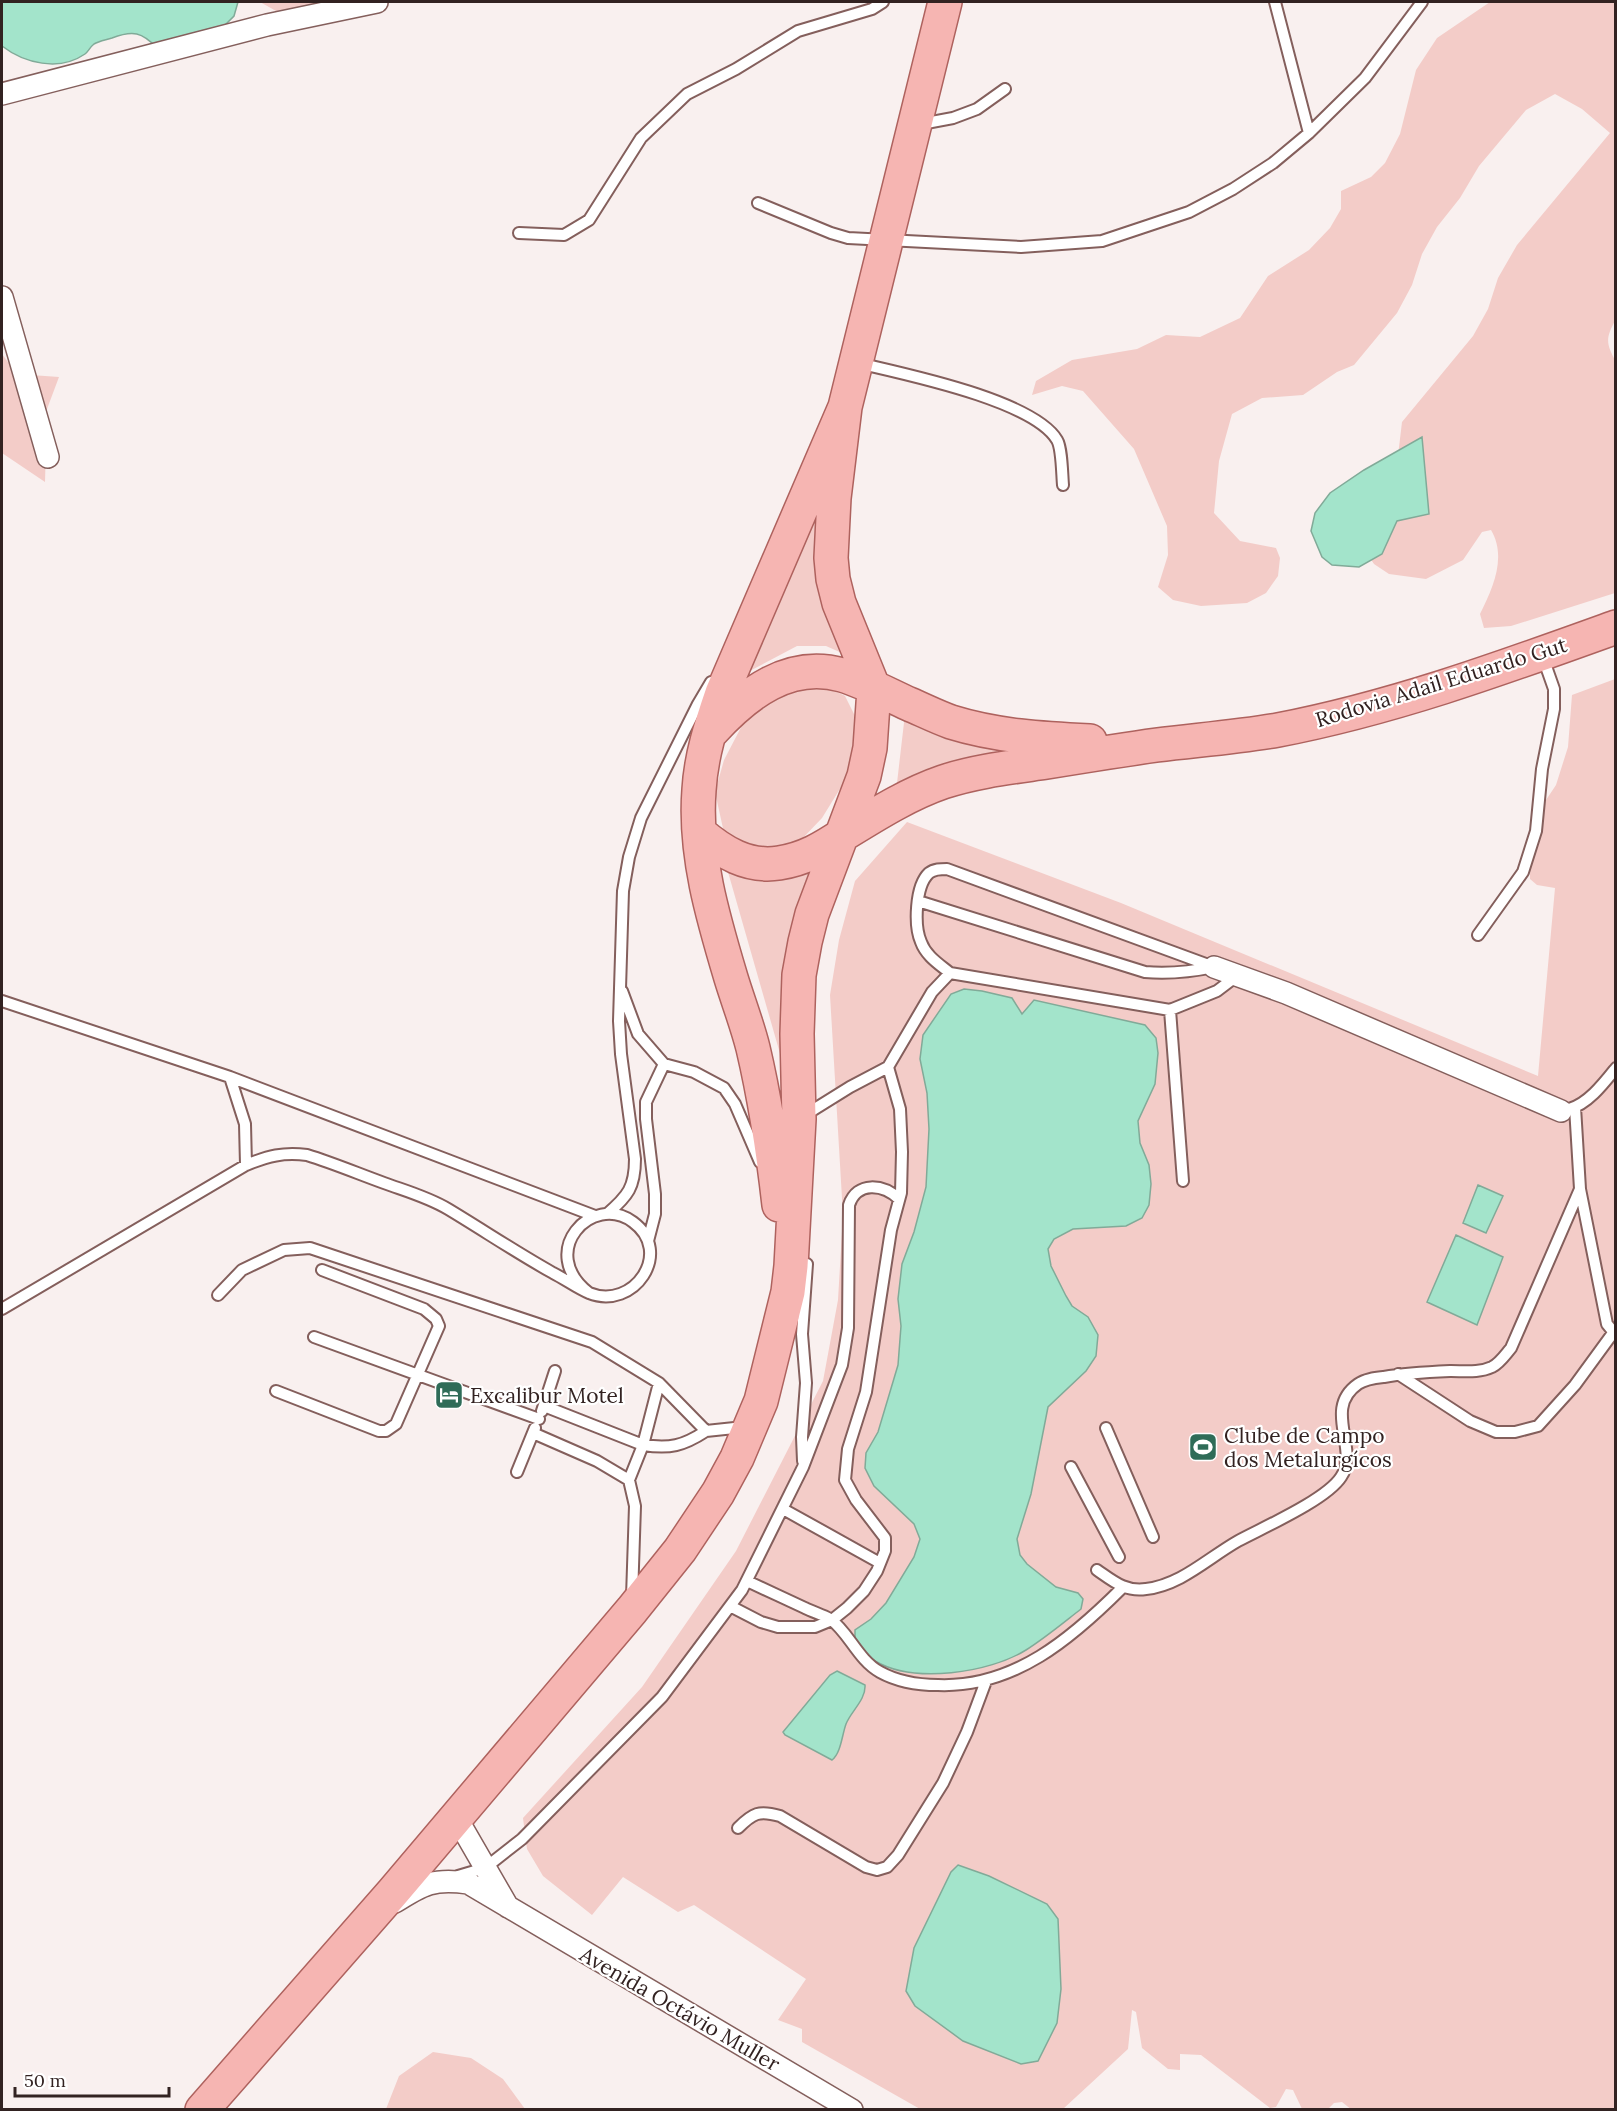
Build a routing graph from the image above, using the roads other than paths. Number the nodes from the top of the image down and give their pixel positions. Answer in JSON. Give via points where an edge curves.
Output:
{"nodes":[{"id":1,"x":377,"y":2,"type":"edge"},
{"id":2,"x":883,"y":2,"type":"edge"},
{"id":3,"x":945,"y":2,"type":"edge"},
{"id":4,"x":1275,"y":2,"type":"edge"},
{"id":5,"x":1422,"y":2,"type":"edge"},
{"id":6,"x":1005,"y":89,"type":"dead end"},
{"id":7,"x":2,"y":94,"type":"edge"},
{"id":8,"x":914,"y":125,"type":"junction"},
{"id":9,"x":1309,"y":133,"type":"junction"},
{"id":10,"x":758,"y":203,"type":"dead end"},
{"id":11,"x":519,"y":233,"type":"dead end"},
{"id":12,"x":885,"y":240,"type":"junction"},
{"id":13,"x":2,"y":297,"type":"edge"},
{"id":14,"x":855,"y":363,"type":"junction"},
{"id":15,"x":845,"y":407,"type":"junction"},
{"id":16,"x":48,"y":457,"type":"dead end"},
{"id":17,"x":1063,"y":485,"type":"dead end"},
{"id":18,"x":758,"y":608,"type":"junction"},
{"id":19,"x":1616,"y":627,"type":"edge"},
{"id":20,"x":1541,"y":654,"type":"junction"},
{"id":21,"x":723,"y":663,"type":"dead end"},
{"id":22,"x":717,"y":673,"type":"dead end"},
{"id":23,"x":874,"y":689,"type":"junction"},
{"id":24,"x":707,"y":737,"type":"junction"},
{"id":25,"x":1158,"y":745,"type":"junction"},
{"id":26,"x":700,"y":833,"type":"junction"},
{"id":27,"x":842,"y":835,"type":"junction"},
{"id":28,"x":918,"y":901,"type":"junction"},
{"id":29,"x":1478,"y":935,"type":"dead end"},
{"id":30,"x":1214,"y":967,"type":"junction"},
{"id":31,"x":950,"y":973,"type":"junction"},
{"id":32,"x":1238,"y":975,"type":"junction"},
{"id":33,"x":620,"y":982,"type":"junction"},
{"id":34,"x":2,"y":1001,"type":"edge"},
{"id":35,"x":1170,"y":1010,"type":"junction"},
{"id":36,"x":664,"y":1064,"type":"junction"},
{"id":37,"x":888,"y":1067,"type":"junction"},
{"id":38,"x":1616,"y":1068,"type":"edge"},
{"id":39,"x":230,"y":1077,"type":"junction"},
{"id":40,"x":1568,"y":1109,"type":"junction"},
{"id":41,"x":799,"y":1119,"type":"junction"},
{"id":42,"x":246,"y":1165,"type":"junction"},
{"id":43,"x":796,"y":1179,"type":"junction"},
{"id":44,"x":1183,"y":1181,"type":"dead end"},
{"id":45,"x":1580,"y":1189,"type":"junction"},
{"id":46,"x":899,"y":1199,"type":"junction"},
{"id":47,"x":792,"y":1212,"type":"junction"},
{"id":48,"x":608,"y":1214,"type":"junction"},
{"id":49,"x":595,"y":1216,"type":"junction"},
{"id":50,"x":648,"y":1241,"type":"junction"},
{"id":51,"x":807,"y":1256,"type":"dead end"},
{"id":52,"x":322,"y":1270,"type":"dead end"},
{"id":53,"x":589,"y":1293,"type":"junction"},
{"id":54,"x":218,"y":1295,"type":"dead end"},
{"id":55,"x":2,"y":1309,"type":"edge"},
{"id":56,"x":779,"y":1326,"type":"junction"},
{"id":57,"x":1614,"y":1334,"type":"edge"},
{"id":58,"x":314,"y":1337,"type":"dead end"},
{"id":59,"x":555,"y":1371,"type":"dead end"},
{"id":60,"x":1398,"y":1374,"type":"junction"},
{"id":61,"x":417,"y":1375,"type":"junction"},
{"id":62,"x":659,"y":1383,"type":"junction"},
{"id":63,"x":276,"y":1390,"type":"dead end"},
{"id":64,"x":544,"y":1406,"type":"junction"},
{"id":65,"x":539,"y":1419,"type":"junction"},
{"id":66,"x":751,"y":1427,"type":"junction"},
{"id":67,"x":1106,"y":1428,"type":"dead end"},
{"id":68,"x":706,"y":1431,"type":"junction"},
{"id":69,"x":533,"y":1433,"type":"junction"},
{"id":70,"x":642,"y":1445,"type":"junction"},
{"id":71,"x":803,"y":1467,"type":"junction"},
{"id":72,"x":1071,"y":1467,"type":"dead end"},
{"id":73,"x":517,"y":1472,"type":"dead end"},
{"id":74,"x":629,"y":1480,"type":"junction"},
{"id":75,"x":783,"y":1509,"type":"junction"},
{"id":76,"x":1153,"y":1537,"type":"dead end"},
{"id":77,"x":1119,"y":1557,"type":"dead end"},
{"id":78,"x":880,"y":1563,"type":"junction"},
{"id":79,"x":1097,"y":1570,"type":"dead end"},
{"id":80,"x":747,"y":1581,"type":"junction"},
{"id":81,"x":1122,"y":1588,"type":"junction"},
{"id":82,"x":730,"y":1606,"type":"junction"},
{"id":83,"x":632,"y":1610,"type":"junction"},
{"id":84,"x":832,"y":1620,"type":"junction"},
{"id":85,"x":986,"y":1681,"type":"junction"},
{"id":86,"x":456,"y":1817,"type":"junction"},
{"id":87,"x":738,"y":1828,"type":"dead end"},
{"id":88,"x":485,"y":1868,"type":"junction"},
{"id":89,"x":446,"y":1880,"type":"junction"},
{"id":90,"x":508,"y":1907,"type":"junction"},
{"id":91,"x":352,"y":1939,"type":"junction"},
{"id":92,"x":846,"y":2108,"type":"edge"},
{"id":93,"x":202,"y":2109,"type":"edge"}],
"edges":[{"from":1,"to":7,"type":"street","via":[[267,25]]},
{"from":2,"to":11,"type":"lane","via":[[872,9],[798,31],[687,94],[641,138],[589,219],[564,235]]},
{"from":3,"to":8,"type":"main road"},
{"from":4,"to":9,"type":"lane"},
{"from":5,"to":9,"type":"lane","via":[[1365,78]]},
{"from":6,"to":8,"type":"lane","via":[[978,109]]},
{"from":8,"to":12,"type":"main road"},
{"from":9,"to":12,"type":"lane","via":[[1273,163],[1189,212],[1102,241],[1021,247]]},
{"from":10,"to":12,"type":"lane","via":[[848,238]]},
{"from":12,"to":14,"type":"main road"},
{"from":13,"to":16,"type":"street"},
{"from":14,"to":15,"type":"main road"},
{"from":14,"to":17,"type":"lane","via":[[940,383],[1003,404],[1040,423],[1058,441]]},
{"from":15,"to":18,"type":"main road"},
{"from":15,"to":23,"type":"main road","via":[[834,498],[833,579]]},
{"from":18,"to":21,"type":"lane"},
{"from":18,"to":24,"type":"main road"},
{"from":19,"to":20,"type":"main road","name":"Rodovia Adail Eduardo Gut"},
{"from":20,"to":25,"type":"main road","name":"Rodovia Adail Eduardo Gut","via":[[1351,714],[1276,730]]},
{"from":20,"to":29,"type":"lane","via":[[1554,689],[1554,709],[1542,769],[1536,831],[1523,872]]},
{"from":22,"to":33,"type":"lane","via":[[641,818],[623,891]]},
{"from":23,"to":24,"type":"main road","via":[[830,672],[795,673],[754,693],[732,709]]},
{"from":23,"to":25,"type":"main road","name":"Rodovia Adail Eduardo Gut","via":[[948,721],[991,733]]},
{"from":23,"to":27,"type":"main road","via":[[864,776]]},
{"from":24,"to":26,"type":"main road","via":[[699,793]]},
{"from":25,"to":27,"type":"main road","name":"Rodovia Adail Eduardo Gut","via":[[943,782]]},
{"from":26,"to":27,"type":"main road","via":[[720,850],[738,858],[776,864],[813,854]]},
{"from":26,"to":47,"type":"main road","via":[[711,904],[753,1046],[774,1158]]},
{"from":27,"to":41,"type":"main road","via":[[812,914],[799,975]]},
{"from":28,"to":30,"type":"lane","via":[[1145,972],[1188,973]]},
{"from":28,"to":30,"type":"lane","via":[[929,873],[947,869]]},
{"from":28,"to":31,"type":"lane","via":[[917,931],[921,944]]},
{"from":30,"to":32,"type":"street"},
{"from":31,"to":35,"type":"lane"},
{"from":31,"to":37,"type":"lane","via":[[932,992]]},
{"from":32,"to":35,"type":"lane","via":[[1217,991]]},
{"from":32,"to":40,"type":"street"},
{"from":33,"to":36,"type":"lane","via":[[638,1034]]},
{"from":33,"to":48,"type":"lane","via":[[621,1054],[635,1172],[627,1195]]},
{"from":34,"to":39,"type":"lane"},
{"from":35,"to":44,"type":"lane"},
{"from":36,"to":47,"type":"lane","via":[[694,1072],[724,1088]]},
{"from":36,"to":50,"type":"lane","via":[[646,1102],[655,1194]]},
{"from":37,"to":41,"type":"lane"},
{"from":37,"to":46,"type":"lane","via":[[900,1109]]},
{"from":38,"to":40,"type":"lane","via":[[1590,1097]]},
{"from":39,"to":42,"type":"lane","via":[[245,1124]]},
{"from":39,"to":49,"type":"lane"},
{"from":40,"to":45,"type":"lane"},
{"from":41,"to":43,"type":"main road"},
{"from":42,"to":53,"type":"lane","via":[[288,1153],[330,1162],[446,1208]]},
{"from":42,"to":55,"type":"lane"},
{"from":43,"to":47,"type":"lane"},
{"from":43,"to":56,"type":"main road","via":[[788,1292]]},
{"from":45,"to":57,"type":"lane","via":[[1607,1324]]},
{"from":45,"to":60,"type":"lane","via":[[1511,1348],[1498,1363],[1479,1371]]},
{"from":46,"to":71,"type":"lane","via":[[874,1188],[859,1189],[852,1196],[848,1328],[842,1365]]},
{"from":46,"to":78,"type":"lane","via":[[866,1392],[848,1449],[845,1480],[885,1538]]},
{"from":47,"to":56,"type":"main road"},
{"from":48,"to":49,"type":"lane"},
{"from":48,"to":50,"type":"lane","via":[[632,1221]]},
{"from":49,"to":53,"type":"lane","via":[[571,1237],[567,1253],[568,1269],[576,1283]]},
{"from":50,"to":53,"type":"lane","via":[[648,1266],[635,1286],[613,1296]]},
{"from":51,"to":71,"type":"lane","via":[[802,1334],[806,1383]]},
{"from":52,"to":61,"type":"lane","via":[[424,1309],[436,1319],[439,1326]]},
{"from":54,"to":62,"type":"lane","via":[[242,1270],[284,1250],[310,1248],[592,1342]]},
{"from":56,"to":66,"type":"main road"},
{"from":57,"to":60,"type":"lane","via":[[1538,1426],[1515,1432],[1496,1432],[1470,1421]]},
{"from":58,"to":61,"type":"lane"},
{"from":59,"to":64,"type":"lane"},
{"from":60,"to":81,"type":"lane","via":[[1358,1384],[1344,1401],[1341,1412],[1346,1468],[1328,1490],[1168,1583],[1148,1589]]},
{"from":61,"to":63,"type":"lane","via":[[396,1424],[386,1431]]},
{"from":61,"to":65,"type":"lane"},
{"from":62,"to":68,"type":"lane"},
{"from":62,"to":70,"type":"lane"},
{"from":64,"to":65,"type":"lane"},
{"from":64,"to":70,"type":"lane"},
{"from":65,"to":69,"type":"lane"},
{"from":66,"to":68,"type":"lane"},
{"from":66,"to":83,"type":"main road","via":[[718,1493],[680,1550]]},
{"from":67,"to":76,"type":"lane"},
{"from":68,"to":70,"type":"lane","via":[[684,1444]]},
{"from":69,"to":73,"type":"lane"},
{"from":69,"to":74,"type":"lane"},
{"from":70,"to":74,"type":"lane"},
{"from":71,"to":75,"type":"lane"},
{"from":72,"to":77,"type":"lane"},
{"from":74,"to":83,"type":"lane","via":[[635,1506]]},
{"from":75,"to":78,"type":"lane"},
{"from":75,"to":80,"type":"lane"},
{"from":78,"to":84,"type":"lane","via":[[864,1592]]},
{"from":79,"to":81,"type":"lane"},
{"from":80,"to":82,"type":"lane"},
{"from":80,"to":84,"type":"lane"},
{"from":81,"to":85,"type":"lane","via":[[1089,1621],[1048,1652]]},
{"from":82,"to":84,"type":"lane","via":[[778,1627],[815,1627]]},
{"from":82,"to":88,"type":"lane","via":[[662,1697],[522,1839]]},
{"from":83,"to":86,"type":"main road"},
{"from":84,"to":85,"type":"lane","via":[[866,1662],[898,1680],[950,1686]]},
{"from":85,"to":87,"type":"lane","via":[[943,1783],[887,1867],[866,1867],[770,1813],[751,1815]]},
{"from":86,"to":88,"type":"street"},
{"from":86,"to":91,"type":"main road"},
{"from":88,"to":89,"type":"lane"},
{"from":88,"to":90,"type":"street"},
{"from":89,"to":90,"type":"street","name":"Avenida Octávio Muller","via":[[468,1884]]},
{"from":89,"to":91,"type":"street","via":[[421,1885],[393,1902]]},
{"from":90,"to":92,"type":"street","name":"Avenida Octávio Muller"},
{"from":91,"to":93,"type":"main road"}]}
